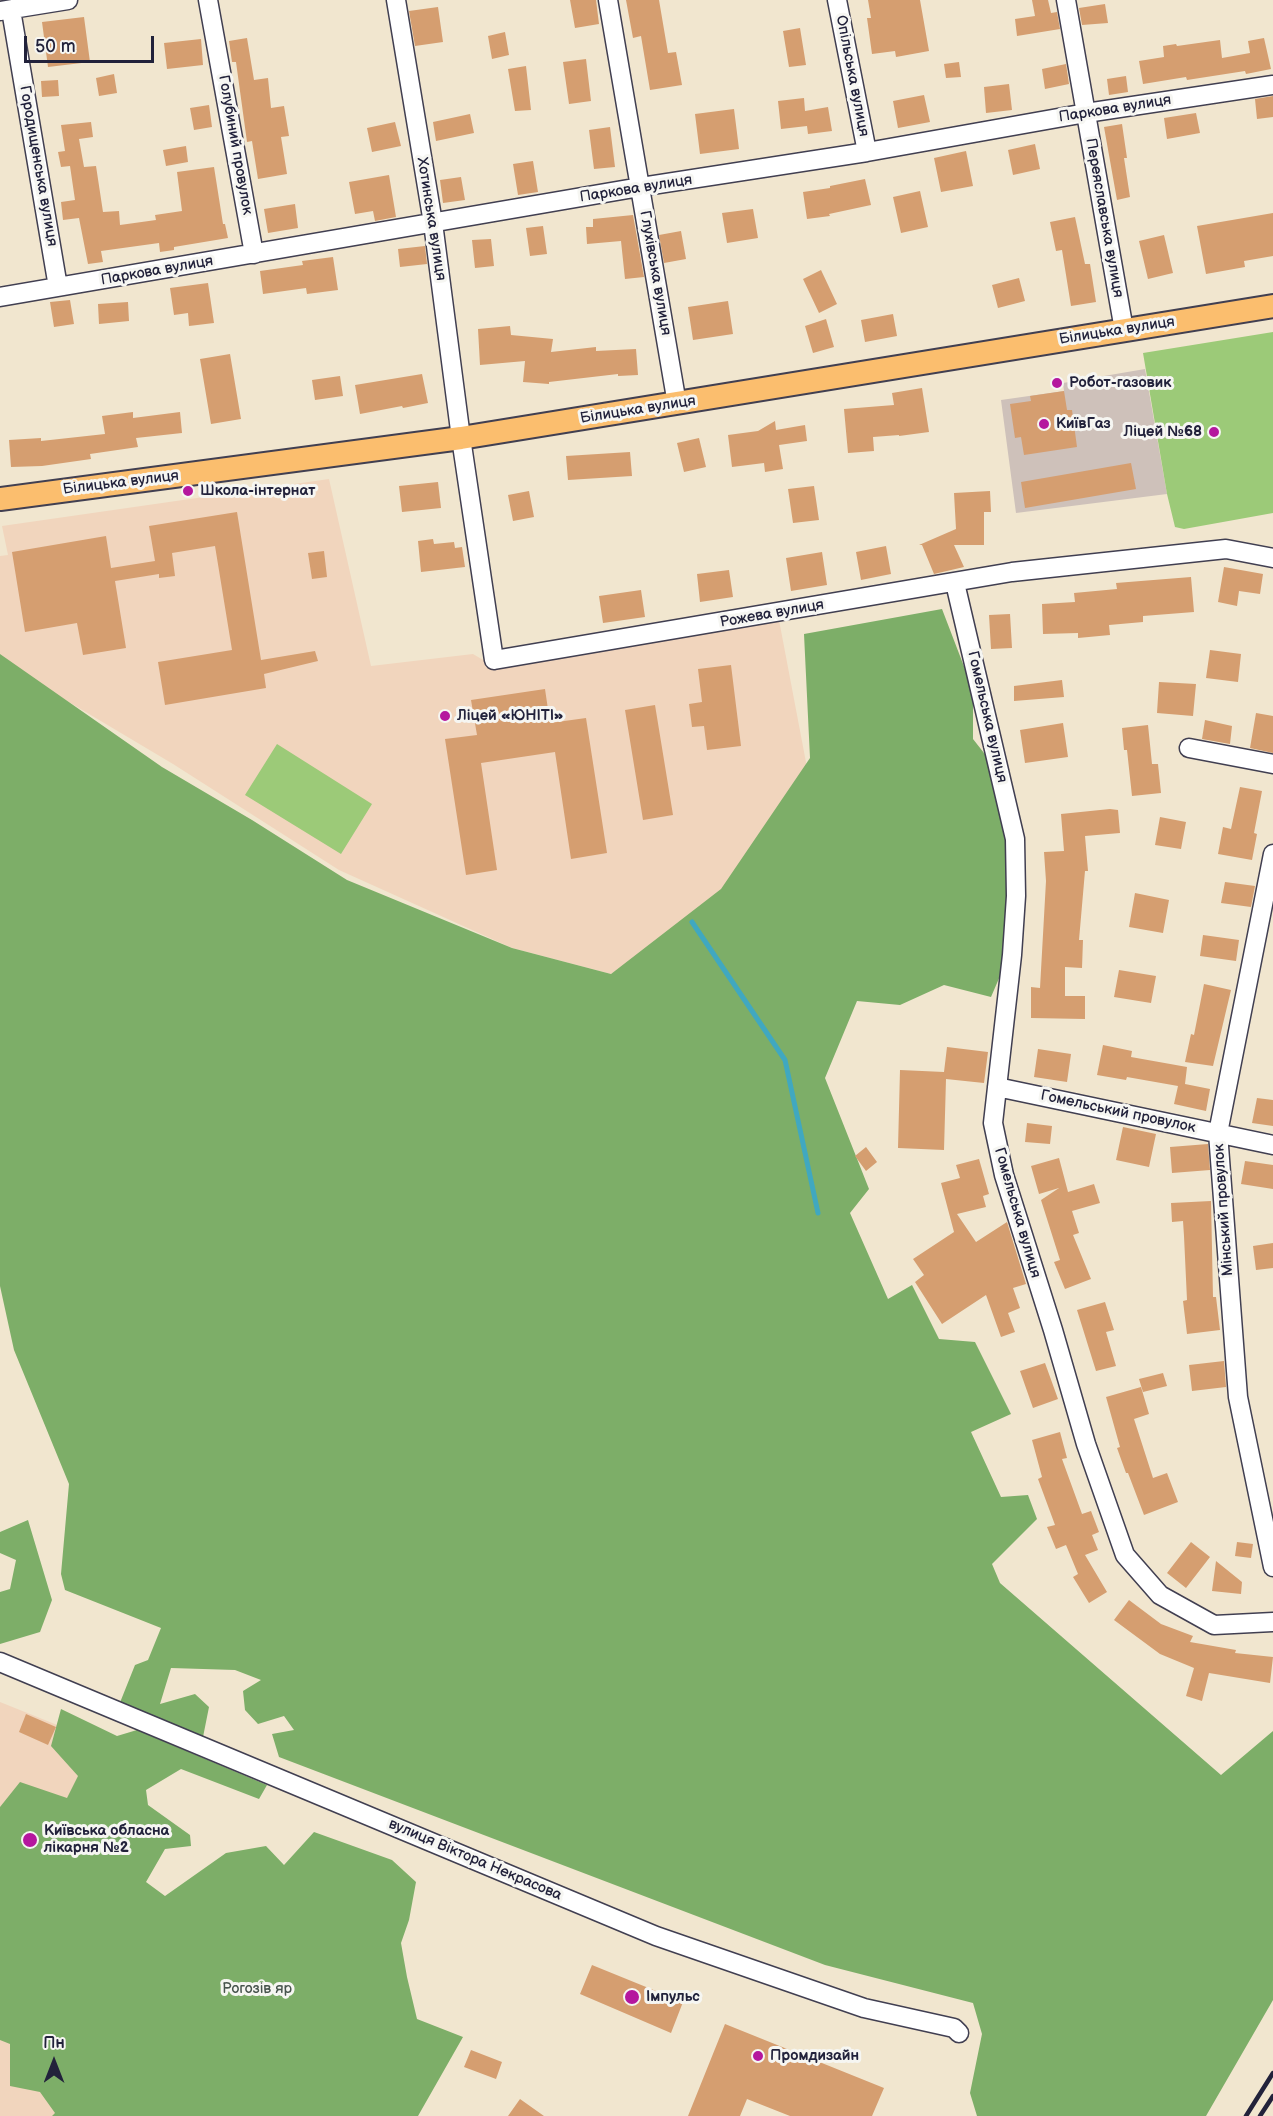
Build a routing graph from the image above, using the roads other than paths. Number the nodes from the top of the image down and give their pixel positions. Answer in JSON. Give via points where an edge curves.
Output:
{"nodes":[{"id":1,"x":68,"y":0,"type":"edge"},
{"id":2,"x":208,"y":0,"type":"edge"},
{"id":3,"x":396,"y":0,"type":"edge"},
{"id":4,"x":608,"y":0,"type":"edge"},
{"id":5,"x":837,"y":0,"type":"edge"},
{"id":6,"x":1066,"y":0,"type":"edge"},
{"id":7,"x":5,"y":11,"type":"edge"},
{"id":8,"x":1273,"y":86,"type":"edge"},
{"id":9,"x":1086,"y":113,"type":"junction"},
{"id":10,"x":867,"y":152,"type":"junction"},
{"id":11,"x":640,"y":187,"type":"junction"},
{"id":12,"x":433,"y":223,"type":"junction"},
{"id":13,"x":254,"y":254,"type":"junction"},
{"id":14,"x":58,"y":287,"type":"junction"},
{"id":15,"x":0,"y":297,"type":"edge"},
{"id":16,"x":1273,"y":306,"type":"edge"},
{"id":17,"x":1124,"y":330,"type":"junction"},
{"id":18,"x":677,"y":404,"type":"junction"},
{"id":19,"x":461,"y":438,"type":"junction"},
{"id":20,"x":0,"y":499,"type":"edge"},
{"id":21,"x":1273,"y":558,"type":"edge"},
{"id":22,"x":956,"y":583,"type":"junction"},
{"id":23,"x":1190,"y":748,"type":"dead end"},
{"id":24,"x":1273,"y":764,"type":"edge"},
{"id":25,"x":1273,"y":854,"type":"edge"},
{"id":26,"x":998,"y":1087,"type":"junction"},
{"id":27,"x":1218,"y":1133,"type":"junction"},
{"id":28,"x":1273,"y":1144,"type":"edge"},
{"id":29,"x":1273,"y":1567,"type":"edge"},
{"id":30,"x":1273,"y":1622,"type":"edge"},
{"id":31,"x":0,"y":1662,"type":"edge"},
{"id":32,"x":959,"y":2033,"type":"dead end"}],
"edges":[{"from":1,"to":7,"type":"street"},
{"from":2,"to":13,"type":"street","name":"Голубиний провулок"},
{"from":3,"to":12,"type":"street","name":"Хотинська вулиця"},
{"from":4,"to":11,"type":"street","name":"Глухівська вулиця"},
{"from":5,"to":10,"type":"street","name":"Опільська вулиця"},
{"from":6,"to":9,"type":"street","name":"Переяславська вулиця"},
{"from":7,"to":14,"type":"street","name":"Городищенська вулиця"},
{"from":8,"to":9,"type":"street","name":"Паркова вулиця"},
{"from":9,"to":10,"type":"street","name":"Паркова вулиця"},
{"from":9,"to":17,"type":"street","name":"Переяславська вулиця"},
{"from":10,"to":11,"type":"street","name":"Паркова вулиця"},
{"from":11,"to":12,"type":"street","name":"Паркова вулиця"},
{"from":11,"to":18,"type":"street","name":"Глухівська вулиця"},
{"from":12,"to":13,"type":"street","name":"Паркова вулиця"},
{"from":12,"to":19,"type":"street","name":"Хотинська вулиця"},
{"from":13,"to":14,"type":"street","name":"Паркова вулиця"},
{"from":14,"to":15,"type":"street","name":"Паркова вулиця"},
{"from":16,"to":17,"type":"main road","name":"Білицька вулиця"},
{"from":17,"to":18,"type":"main road","name":"Білицька вулиця"},
{"from":18,"to":19,"type":"main road","name":"Білицька вулиця"},
{"from":19,"to":20,"type":"main road","name":"Білицька вулиця"},
{"from":19,"to":22,"type":"street","name":"Рожева вулиця","via":[[494,660]]},
{"from":21,"to":22,"type":"street","name":"Рожева вулиця","via":[[1226,549],[1012,572]]},
{"from":22,"to":26,"type":"street","name":"Гомельська вулиця","via":[[1015,839],[1016,896]]},
{"from":23,"to":24,"type":"street"},
{"from":25,"to":27,"type":"street","name":"Мінський провулок"},
{"from":26,"to":27,"type":"street","name":"Гомельський провулок"},
{"from":26,"to":30,"type":"street","name":"Гомельська вулиця","via":[[993,1123],[1004,1175],[1086,1444],[1125,1556],[1160,1595],[1214,1625]]},
{"from":27,"to":28,"type":"street","name":"Гомельський провулок"},
{"from":27,"to":29,"type":"street","name":"Мінський провулок","via":[[1238,1397]]},
{"from":31,"to":32,"type":"street","name":"вулиця Віктора Некрасова","via":[[656,1936],[864,2008],[954,2028]]}]}
